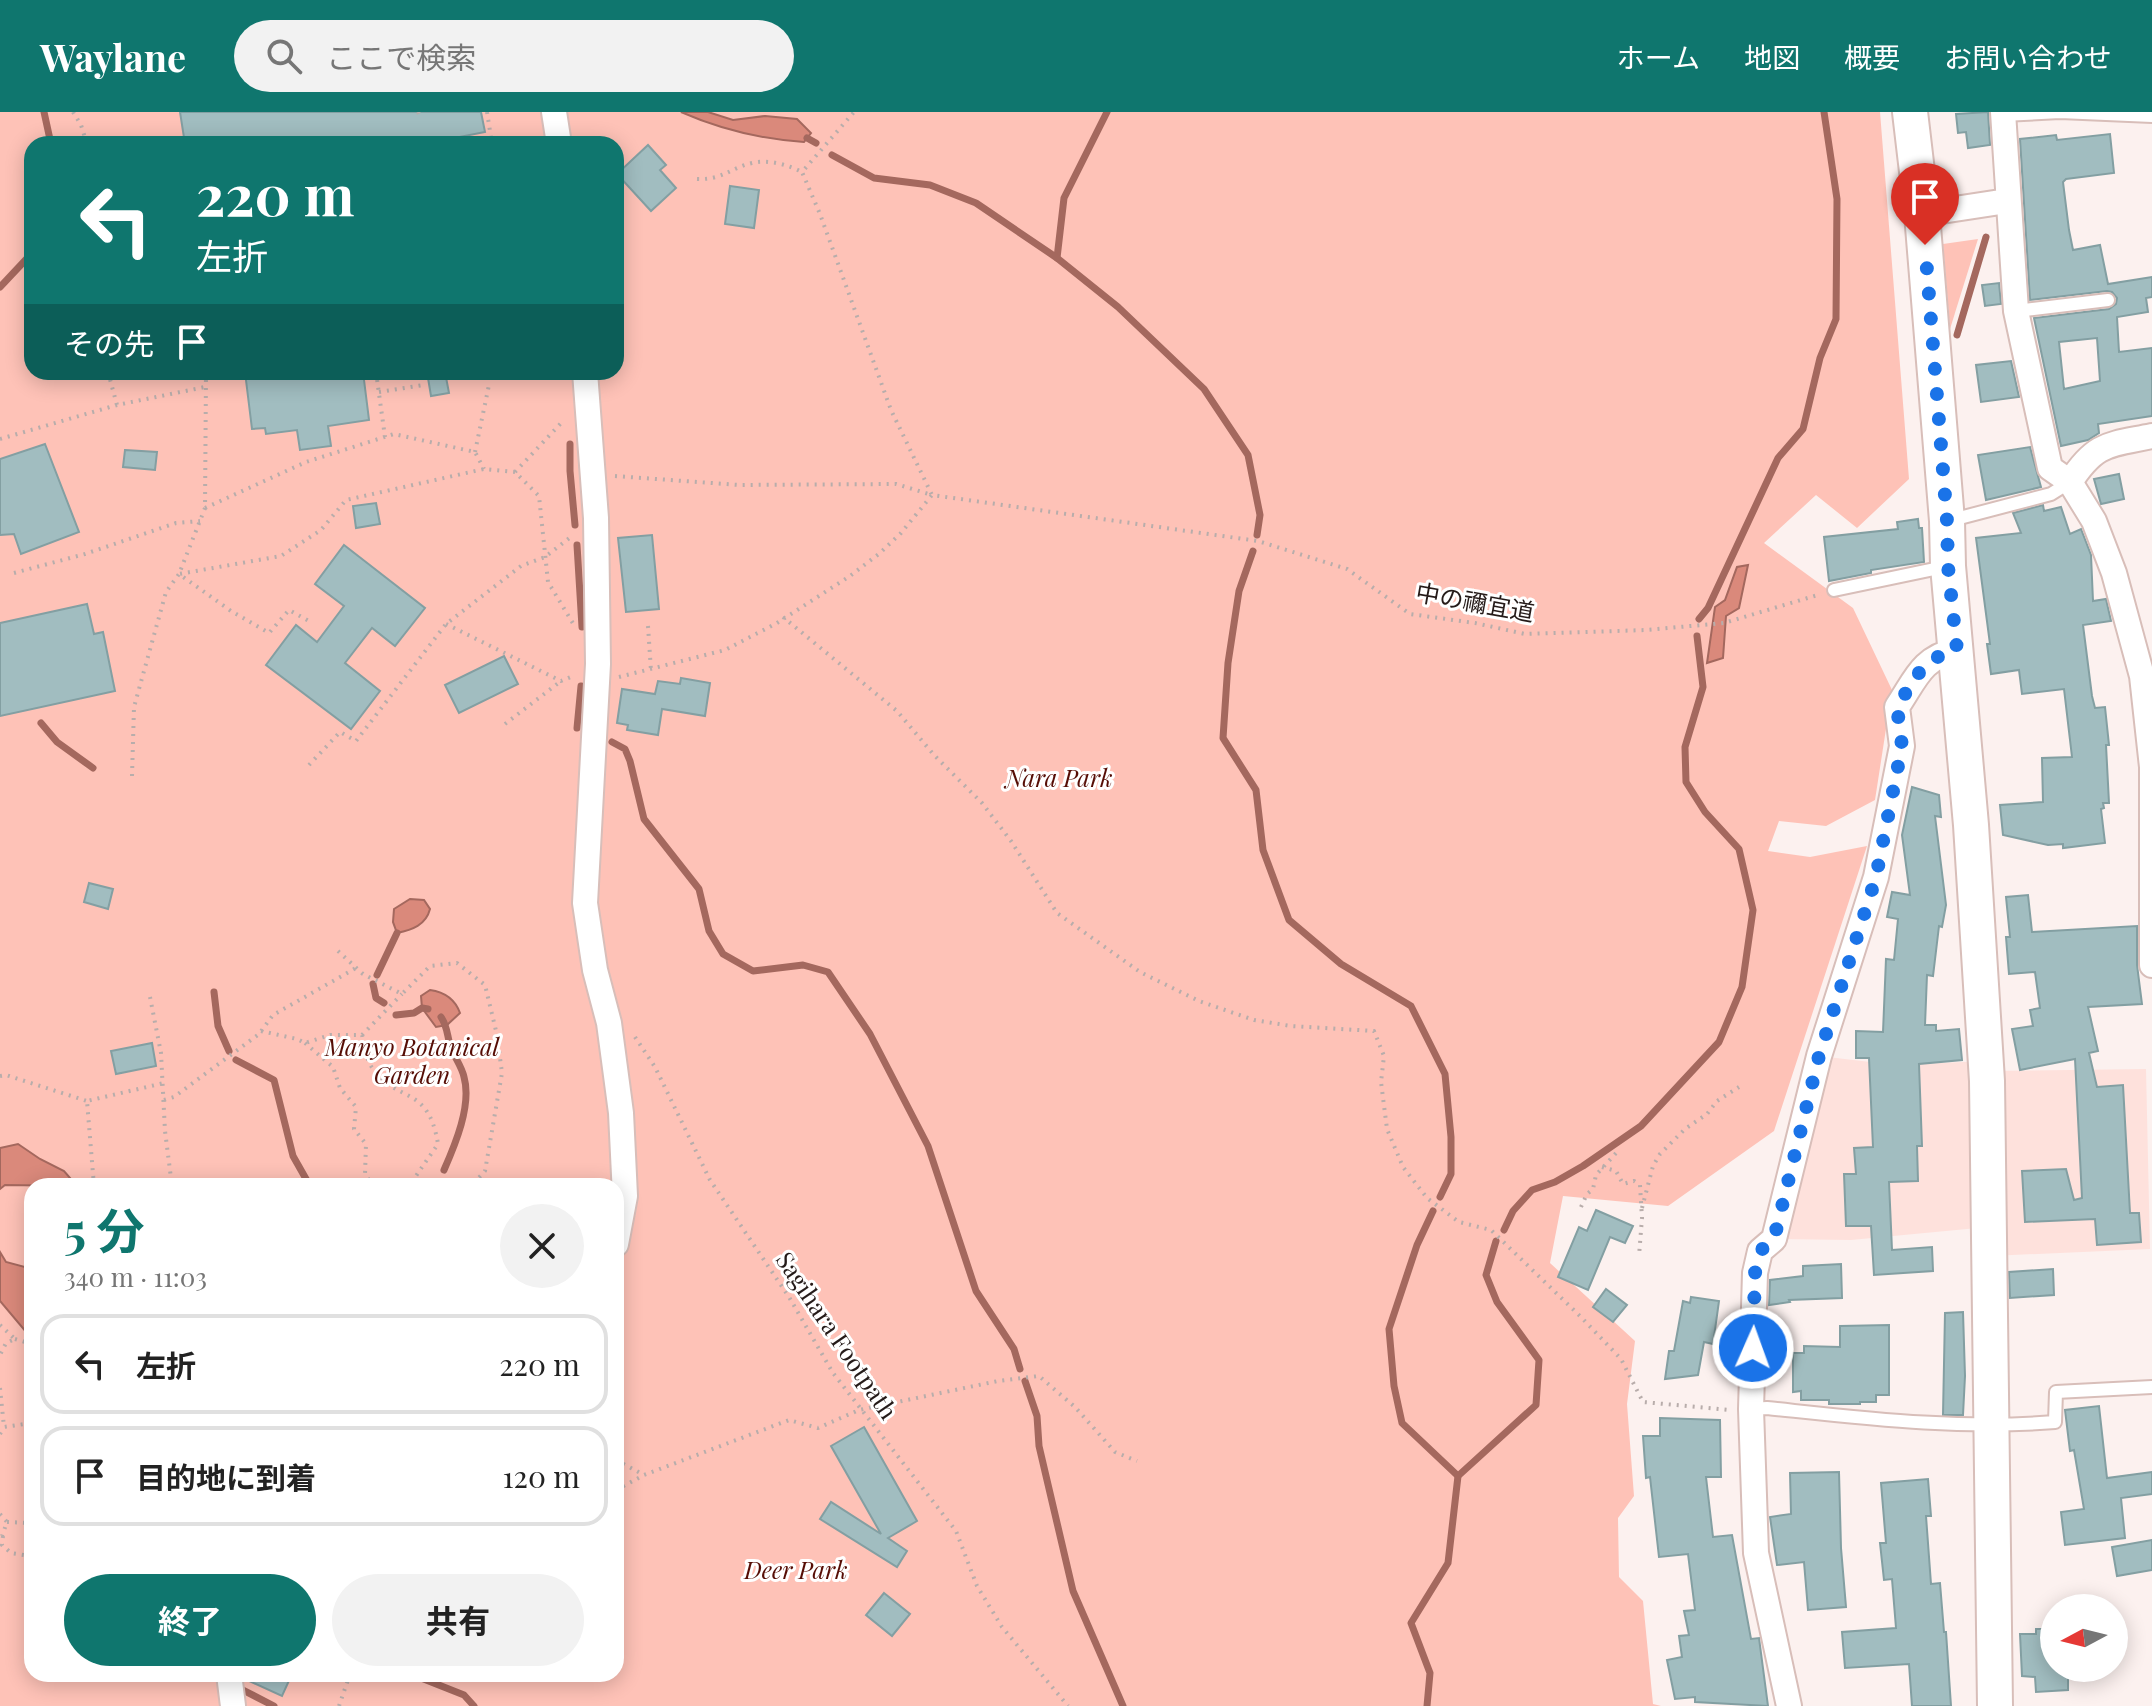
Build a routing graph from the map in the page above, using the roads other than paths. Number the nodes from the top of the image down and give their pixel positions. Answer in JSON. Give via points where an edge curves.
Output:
{"nodes":[{"id":1,"x":554,"y":112,"type":"edge"},
{"id":2,"x":1910,"y":112,"type":"edge"},
{"id":3,"x":2003,"y":114,"type":"edge"},
{"id":4,"x":2152,"y":116,"type":"edge"},
{"id":5,"x":558,"y":136,"type":"edge"},
{"id":6,"x":2007,"y":201,"type":"junction"},
{"id":7,"x":1922,"y":214,"type":"junction"},
{"id":8,"x":2108,"y":300,"type":"dead end"},
{"id":9,"x":2016,"y":311,"type":"junction"},
{"id":10,"x":585,"y":384,"type":"edge"},
{"id":11,"x":2152,"y":436,"type":"edge"},
{"id":12,"x":2070,"y":482,"type":"junction"},
{"id":13,"x":1947,"y":521,"type":"junction"},
{"id":14,"x":1948,"y":566,"type":"junction"},
{"id":15,"x":1834,"y":590,"type":"road end"},
{"id":16,"x":1957,"y":650,"type":"junction"},
{"id":17,"x":2152,"y":965,"type":"edge"},
{"id":18,"x":624,"y":1201,"type":"edge"},
{"id":19,"x":2152,"y":1387,"type":"edge"},
{"id":20,"x":1751,"y":1409,"type":"junction"},
{"id":21,"x":1993,"y":1426,"type":"junction"},
{"id":22,"x":1789,"y":1706,"type":"edge"},
{"id":23,"x":1995,"y":1706,"type":"edge"}],
"edges":[{"from":1,"to":5,"type":"street"},
{"from":2,"to":7,"type":"street"},
{"from":3,"to":4,"type":"lane"},
{"from":3,"to":6,"type":"street"},
{"from":6,"to":7,"type":"street"},
{"from":6,"to":9,"type":"street"},
{"from":7,"to":13,"type":"street"},
{"from":8,"to":9,"type":"lane"},
{"from":9,"to":12,"type":"street","via":[[2050,468]]},
{"from":10,"to":18,"type":"street","via":[[596,518],[598,673],[585,903],[621,1113]]},
{"from":11,"to":12,"type":"street","via":[[2103,447],[2084,460]]},
{"from":12,"to":13,"type":"lane","via":[[2051,494]]},
{"from":12,"to":17,"type":"street","via":[[2094,521],[2114,573],[2142,676],[2152,767]]},
{"from":13,"to":14,"type":"street"},
{"from":14,"to":15,"type":"lane"},
{"from":14,"to":16,"type":"street"},
{"from":16,"to":20,"type":"street","via":[[1938,654],[1924,666],[1897,707],[1902,746],[1876,877],[1819,1056],[1774,1239],[1760,1251],[1755,1273]]},
{"from":16,"to":21,"type":"street","via":[[1987,1081]]},
{"from":19,"to":21,"type":"lane","via":[[2056,1392],[2055,1422]]},
{"from":20,"to":21,"type":"lane"},
{"from":20,"to":22,"type":"street","via":[[1756,1553]]},
{"from":21,"to":23,"type":"street"}]}
